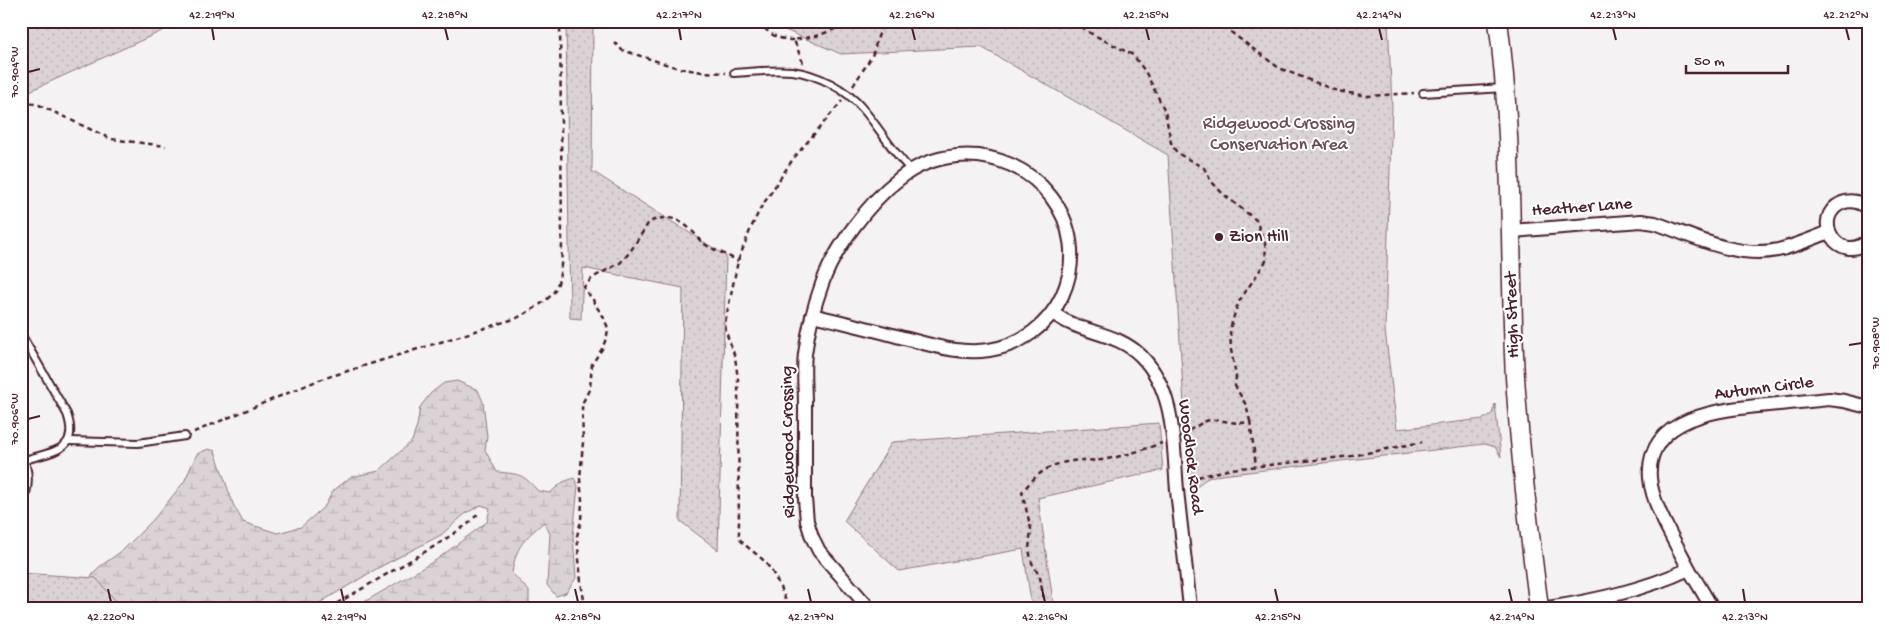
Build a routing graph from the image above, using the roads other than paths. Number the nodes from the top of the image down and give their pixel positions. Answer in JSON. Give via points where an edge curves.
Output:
{"nodes":[{"id":1,"x":1498,"y":21,"type":"edge"},
{"id":2,"x":734,"y":73,"type":"road end"},
{"id":3,"x":1505,"y":88,"type":"junction"},
{"id":4,"x":1423,"y":93,"type":"road end"},
{"id":5,"x":912,"y":171,"type":"junction"},
{"id":6,"x":1868,"y":208,"type":"edge"},
{"id":7,"x":1510,"y":231,"type":"junction"},
{"id":8,"x":1828,"y":232,"type":"junction"},
{"id":9,"x":1868,"y":241,"type":"edge"},
{"id":10,"x":1053,"y":313,"type":"junction"},
{"id":11,"x":812,"y":315,"type":"junction"},
{"id":12,"x":21,"y":334,"type":"edge"},
{"id":13,"x":1868,"y":407,"type":"edge"},
{"id":14,"x":185,"y":436,"type":"road end"},
{"id":15,"x":69,"y":441,"type":"junction"},
{"id":16,"x":23,"y":457,"type":"edge"},
{"id":17,"x":21,"y":508,"type":"edge"},
{"id":18,"x":1689,"y":569,"type":"junction"},
{"id":19,"x":869,"y":608,"type":"edge"},
{"id":20,"x":1190,"y":608,"type":"edge"},
{"id":21,"x":1539,"y":608,"type":"edge"},
{"id":22,"x":1548,"y":608,"type":"edge"},
{"id":23,"x":1712,"y":608,"type":"edge"}],
"edges":[{"from":1,"to":3,"type":"main road","name":"High Street"},
{"from":2,"to":5,"type":"lane","via":[[792,72],[818,79],[848,94]]},
{"from":3,"to":4,"type":"lane"},
{"from":3,"to":7,"type":"main road","name":"High Street"},
{"from":5,"to":10,"type":"street","name":"Ridgewood Crossing","via":[[943,159],[979,157],[1011,166],[1042,186],[1063,215],[1069,231],[1072,258],[1068,282]]},
{"from":5,"to":11,"type":"street","name":"Ridgewood Crossing","via":[[898,179],[850,232],[822,282]]},
{"from":6,"to":8,"type":"street","via":[[1854,201],[1839,204],[1829,216]]},
{"from":7,"to":8,"type":"street","name":"Heather Lane","via":[[1642,221],[1736,250],[1758,252],[1777,250]]},
{"from":7,"to":21,"type":"main road","name":"High Street","via":[[1520,440]]},
{"from":8,"to":9,"type":"street","via":[[1844,248],[1860,247]]},
{"from":10,"to":11,"type":"street","name":"Ridgewood Crossing","via":[[1038,329],[1021,340],[1007,346],[973,351]]},
{"from":10,"to":20,"type":"street","name":"Woodlock Road","via":[[1062,320],[1112,336],[1141,356],[1160,382],[1173,439]]},
{"from":11,"to":19,"type":"street","name":"Ridgewood Crossing","via":[[805,357],[807,521],[819,551]]},
{"from":12,"to":15,"type":"lane","via":[[66,414],[71,428]]},
{"from":13,"to":18,"type":"street","name":"Autumn Circle","via":[[1829,399],[1720,410],[1686,420],[1670,431],[1651,460],[1650,478],[1655,501]]},
{"from":14,"to":15,"type":"lane","via":[[138,443]]},
{"from":15,"to":16,"type":"lane","via":[[62,448]]},
{"from":16,"to":17,"type":"lane","via":[[28,477],[27,495]]},
{"from":18,"to":22,"type":"street","via":[[1635,590]]},
{"from":18,"to":23,"type":"street","name":"Autumn Circle"}]}
